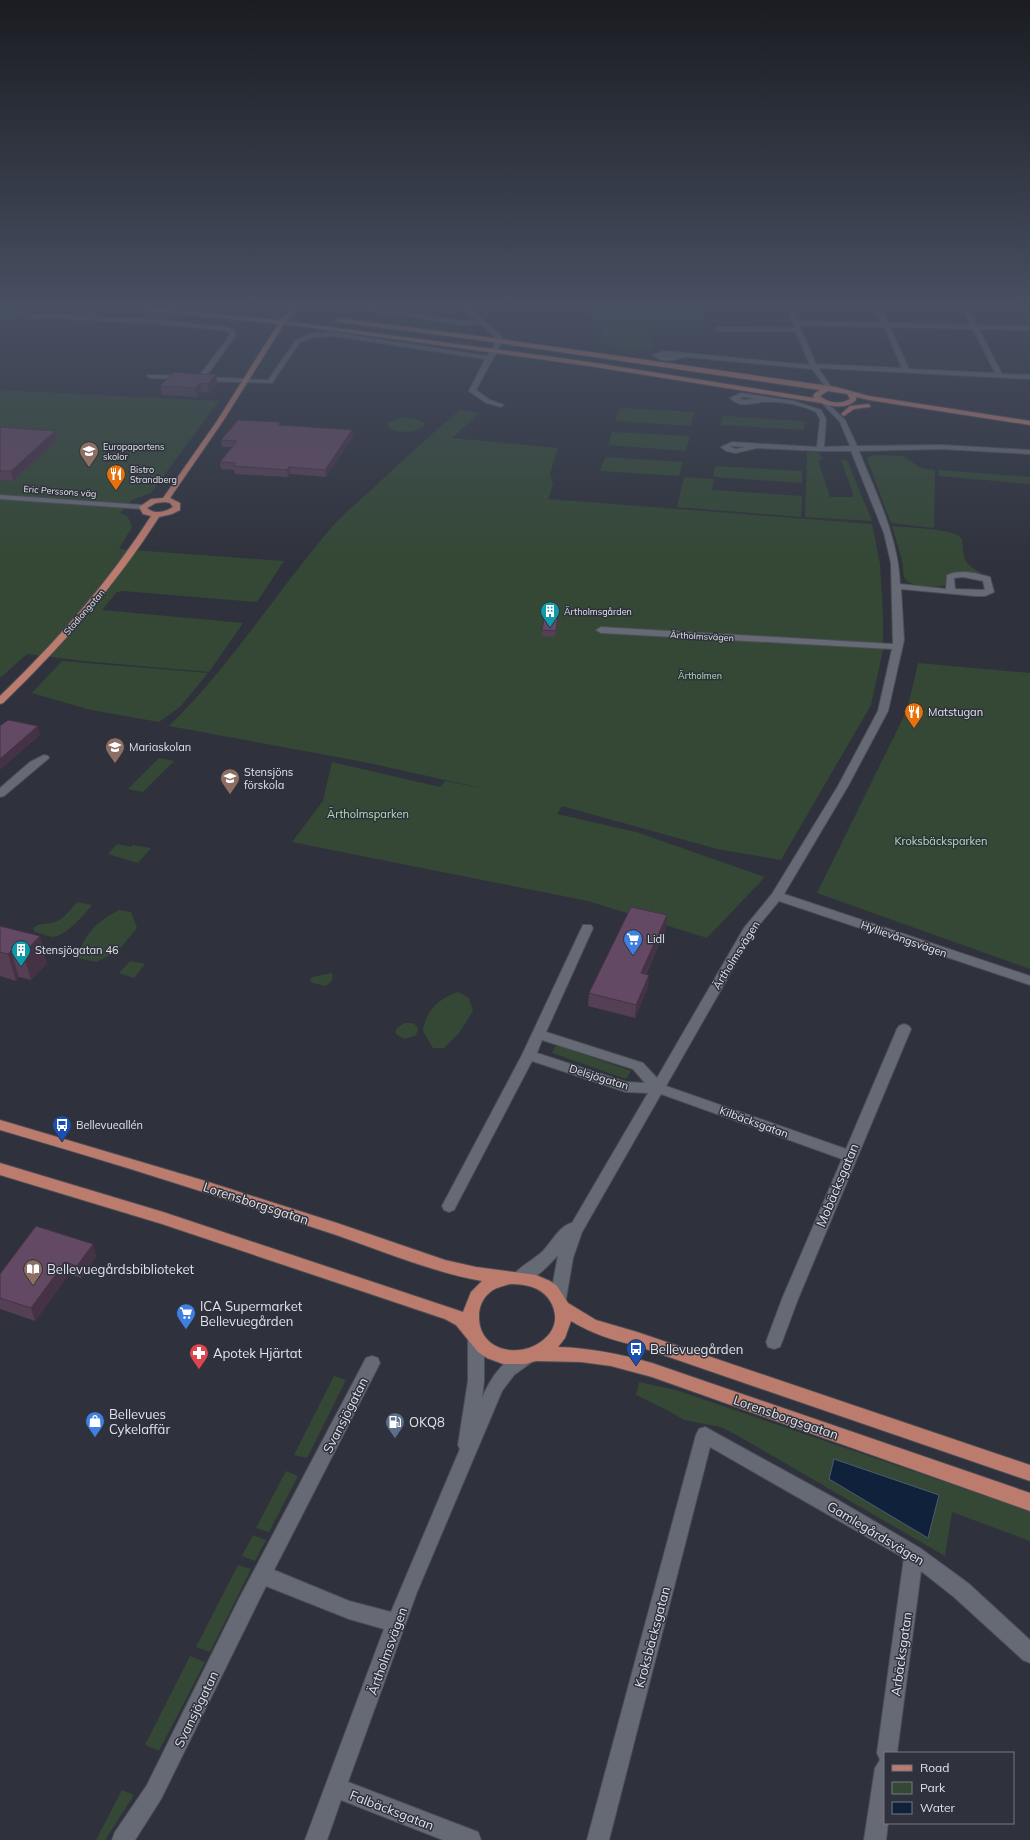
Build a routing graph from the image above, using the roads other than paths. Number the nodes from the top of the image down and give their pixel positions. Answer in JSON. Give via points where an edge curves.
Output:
{"nodes":[{"id":1,"x":238,"y":393,"type":"edge"},
{"id":2,"x":475,"y":393,"type":"edge"},
{"id":3,"x":764,"y":393,"type":"edge"},
{"id":4,"x":820,"y":393,"type":"edge"},
{"id":5,"x":847,"y":393,"type":"edge"},
{"id":6,"x":850,"y":394,"type":"junction"},
{"id":7,"x":765,"y":400,"type":"dead end"},
{"id":8,"x":823,"y":402,"type":"junction"},
{"id":9,"x":845,"y":404,"type":"junction"},
{"id":10,"x":501,"y":405,"type":"dead end"},
{"id":11,"x":868,"y":406,"type":"junction"},
{"id":12,"x":844,"y":414,"type":"junction"},
{"id":13,"x":843,"y":421,"type":"junction"},
{"id":14,"x":1030,"y":423,"type":"edge"},
{"id":15,"x":1030,"y":429,"type":"edge"},
{"id":16,"x":758,"y":445,"type":"dead end"},
{"id":17,"x":820,"y":449,"type":"junction"},
{"id":18,"x":855,"y":449,"type":"junction"},
{"id":19,"x":1030,"y":452,"type":"edge"},
{"id":20,"x":0,"y":497,"type":"edge"},
{"id":21,"x":165,"y":500,"type":"junction"},
{"id":22,"x":143,"y":507,"type":"junction"},
{"id":23,"x":156,"y":515,"type":"junction"},
{"id":24,"x":898,"y":586,"type":"junction"},
{"id":25,"x":951,"y":591,"type":"dead end"},
{"id":26,"x":601,"y":630,"type":"dead end"},
{"id":27,"x":898,"y":647,"type":"junction"},
{"id":28,"x":0,"y":701,"type":"edge"},
{"id":29,"x":44,"y":758,"type":"dead end"},
{"id":30,"x":0,"y":794,"type":"edge"},
{"id":31,"x":777,"y":896,"type":"junction"},
{"id":32,"x":587,"y":928,"type":"dead end"},
{"id":33,"x":1030,"y":981,"type":"edge"},
{"id":34,"x":904,"y":1029,"type":"dead end"},
{"id":35,"x":539,"y":1034,"type":"junction"},
{"id":36,"x":529,"y":1055,"type":"junction"},
{"id":37,"x":658,"y":1088,"type":"junction"},
{"id":38,"x":0,"y":1125,"type":"edge"},
{"id":39,"x":849,"y":1156,"type":"junction"},
{"id":40,"x":0,"y":1169,"type":"edge"},
{"id":41,"x":449,"y":1206,"type":"dead end"},
{"id":42,"x":583,"y":1217,"type":"junction"},
{"id":43,"x":516,"y":1277,"type":"junction"},
{"id":44,"x":560,"y":1303,"type":"junction"},
{"id":45,"x":474,"y":1335,"type":"junction"},
{"id":46,"x":774,"y":1342,"type":"dead end"},
{"id":47,"x":531,"y":1356,"type":"junction"},
{"id":48,"x":372,"y":1363,"type":"dead end"},
{"id":49,"x":705,"y":1435,"type":"joint"},
{"id":50,"x":463,"y":1465,"type":"junction"},
{"id":51,"x":1030,"y":1473,"type":"edge"},
{"id":52,"x":1030,"y":1502,"type":"edge"},
{"id":53,"x":914,"y":1554,"type":"junction"},
{"id":54,"x":263,"y":1575,"type":"junction"},
{"id":55,"x":397,"y":1623,"type":"junction"},
{"id":56,"x":1030,"y":1653,"type":"edge"},
{"id":57,"x":887,"y":1752,"type":"edge"},
{"id":58,"x":884,"y":1775,"type":"edge"},
{"id":59,"x":336,"y":1788,"type":"junction"},
{"id":60,"x":123,"y":1840,"type":"edge"},
{"id":61,"x":316,"y":1840,"type":"edge"},
{"id":62,"x":470,"y":1840,"type":"edge"},
{"id":63,"x":598,"y":1840,"type":"edge"},
{"id":64,"x":875,"y":1840,"type":"edge"}],
"edges":[{"from":1,"to":21,"type":"main road"},
{"from":2,"to":10,"type":"street","via":[[488,402]]},
{"from":3,"to":8,"type":"main road"},
{"from":4,"to":8,"type":"main road","via":[[816,395]]},
{"from":5,"to":6,"type":"main road"},
{"from":6,"to":9,"type":"main road","via":[[854,399]]},
{"from":6,"to":14,"type":"main road"},
{"from":7,"to":17,"type":"street","via":[[801,405],[819,411],[823,419]]},
{"from":8,"to":9,"type":"main road"},
{"from":8,"to":13,"type":"street","name":"Ärtholmsvägen"},
{"from":9,"to":11,"type":"main road"},
{"from":9,"to":12,"type":"street"},
{"from":11,"to":12,"type":"main road","via":[[852,407]]},
{"from":11,"to":15,"type":"main road"},
{"from":12,"to":13,"type":"street"},
{"from":13,"to":18,"type":"street","name":"Ärtholmsvägen"},
{"from":16,"to":17,"type":"street"},
{"from":17,"to":18,"type":"street"},
{"from":18,"to":19,"type":"street","via":[[962,448]]},
{"from":18,"to":24,"type":"street","name":"Ärtholmsvägen","via":[[888,533],[896,563]]},
{"from":20,"to":22,"type":"street","name":"Eric Perssons väg"},
{"from":21,"to":22,"type":"main road","via":[[154,501]]},
{"from":21,"to":23,"type":"main road","via":[[174,502],[177,508]]},
{"from":22,"to":23,"type":"main road","via":[[144,512]]},
{"from":23,"to":28,"type":"main road","name":"Stadiongatan","via":[[134,550],[89,607]]},
{"from":24,"to":25,"type":"street"},
{"from":24,"to":27,"type":"street","name":"Ärtholmsvägen"},
{"from":26,"to":27,"type":"street","name":"Ärtholmsvägen"},
{"from":27,"to":31,"type":"street","name":"Ärtholmsvägen","via":[[883,711],[843,786]]},
{"from":29,"to":30,"type":"street"},
{"from":31,"to":33,"type":"street","name":"Hyllievångsvägen"},
{"from":31,"to":37,"type":"street","name":"Ärtholmsvägen","via":[[750,928]]},
{"from":32,"to":35,"type":"street"},
{"from":34,"to":39,"type":"street","name":"Mobäcksgatan"},
{"from":35,"to":36,"type":"street"},
{"from":35,"to":37,"type":"street","name":"Delsjögatan","via":[[638,1066]]},
{"from":36,"to":37,"type":"street","name":"Delsjögatan","via":[[626,1088]]},
{"from":36,"to":41,"type":"street"},
{"from":37,"to":39,"type":"street","name":"Kilbäcksgatan"},
{"from":37,"to":42,"type":"street","name":"Ärtholmsvägen"},
{"from":38,"to":43,"type":"main road","name":"Lorensborgsgatan","via":[[96,1152],[442,1265],[470,1272]]},
{"from":39,"to":46,"type":"street","name":"Mobäcksgatan"},
{"from":40,"to":45,"type":"main road","name":"Lorensborgsgatan","via":[[156,1216],[429,1307],[461,1319]]},
{"from":42,"to":43,"type":"street","name":"Ärtholmsvägen","via":[[546,1259],[531,1272]]},
{"from":42,"to":44,"type":"street","name":"Ärtholmsvägen","via":[[566,1252],[561,1272]]},
{"from":43,"to":44,"type":"main road","name":"Lorensborgsgatan","via":[[542,1284]]},
{"from":43,"to":45,"type":"main road","via":[[499,1280],[477,1295],[471,1306],[469,1318]]},
{"from":44,"to":47,"type":"main road","via":[[563,1318],[556,1339],[548,1348]]},
{"from":44,"to":51,"type":"main road","name":"Lorensborgsgatan","via":[[590,1325],[605,1331],[638,1339]]},
{"from":45,"to":47,"type":"main road","name":"Lorensborgsgatan","via":[[485,1348],[498,1355],[511,1358]]},
{"from":45,"to":50,"type":"street","name":"Ärtholmsvägen","via":[[476,1381]]},
{"from":47,"to":50,"type":"street","name":"Ärtholmsvägen","via":[[512,1366],[495,1386]]},
{"from":47,"to":52,"type":"main road","name":"Lorensborgsgatan","via":[[581,1355],[611,1359],[647,1369]]},
{"from":48,"to":54,"type":"street","name":"Svansjögatan"},
{"from":49,"to":53,"type":"street","name":"Gamlegårdsvägen"},
{"from":49,"to":63,"type":"street","name":"Kroksbäcksgatan"},
{"from":50,"to":55,"type":"street","name":"Ärtholmsvägen"},
{"from":53,"to":56,"type":"street","name":"Gamlegårdsvägen","via":[[961,1590]]},
{"from":53,"to":57,"type":"street","name":"Arbäcksgatan"},
{"from":54,"to":55,"type":"street","via":[[349,1610]]},
{"from":54,"to":60,"type":"street","name":"Svansjögatan","via":[[154,1792]]},
{"from":55,"to":59,"type":"street","name":"Ärtholmsvägen"},
{"from":58,"to":64,"type":"street"},
{"from":59,"to":61,"type":"street","name":"Ärtholmsvägen"},
{"from":59,"to":62,"type":"street","name":"Falbäcksgatan"}]}
